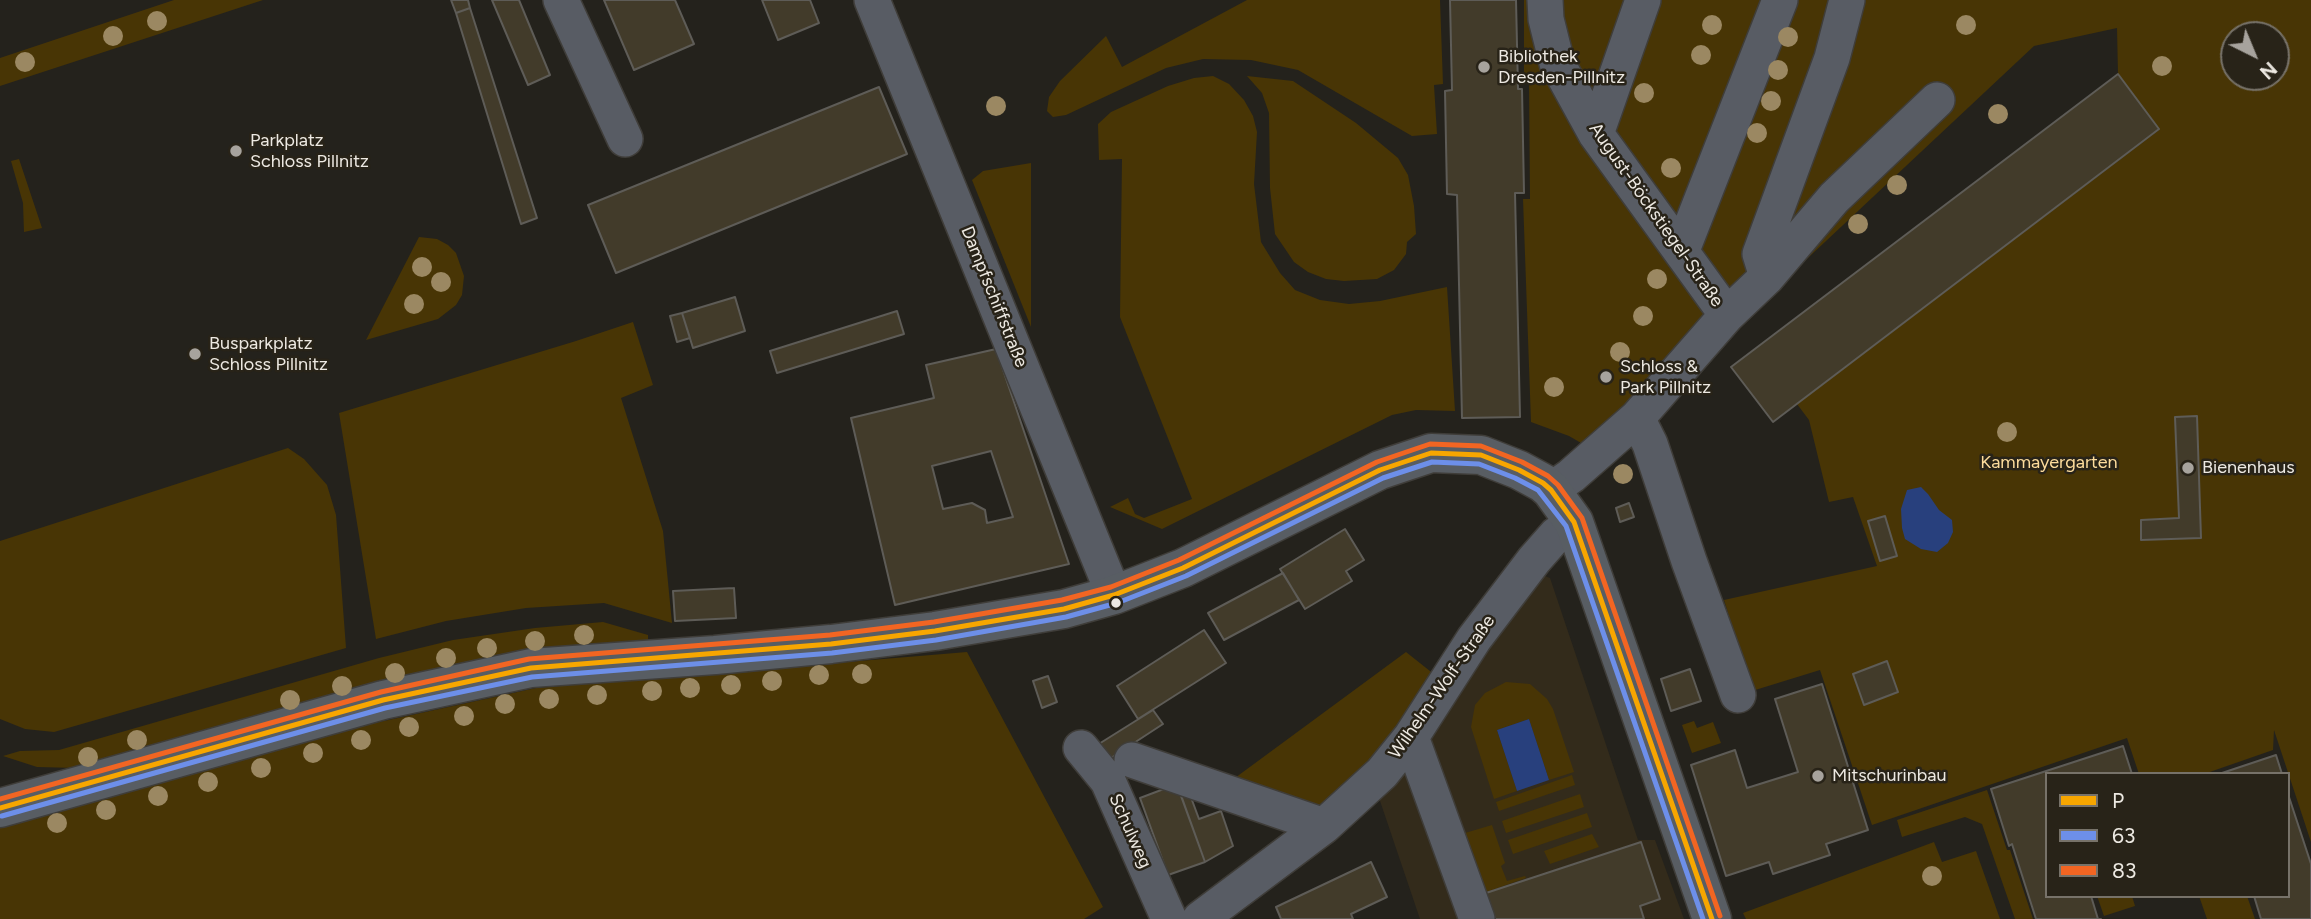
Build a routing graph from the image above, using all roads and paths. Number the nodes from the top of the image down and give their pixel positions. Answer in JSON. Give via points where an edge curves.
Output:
{"nodes":[{"id":1,"x":561,"y":0,"type":"edge"},
{"id":2,"x":872,"y":0,"type":"edge"},
{"id":3,"x":1545,"y":0,"type":"edge"},
{"id":4,"x":1643,"y":0,"type":"edge"},
{"id":5,"x":1780,"y":0,"type":"edge"},
{"id":6,"x":1847,"y":0,"type":"edge"},
{"id":7,"x":1937,"y":100,"type":"dead end"},
{"id":8,"x":1596,"y":134,"type":"junction"},
{"id":9,"x":625,"y":139,"type":"dead end"},
{"id":10,"x":1682,"y":250,"type":"junction"},
{"id":11,"x":1767,"y":277,"type":"junction"},
{"id":12,"x":1727,"y":315,"type":"junction"},
{"id":13,"x":1637,"y":418,"type":"junction"},
{"id":14,"x":1550,"y":490,"type":"junction"},
{"id":15,"x":1574,"y":522,"type":"junction"},
{"id":16,"x":1114,"y":595,"type":"junction"},
{"id":17,"x":1738,"y":695,"type":"dead end"},
{"id":18,"x":1410,"y":737,"type":"junction"},
{"id":19,"x":1081,"y":748,"type":"dead end"},
{"id":20,"x":1132,"y":760,"type":"dead end"},
{"id":21,"x":0,"y":808,"type":"edge"},
{"id":22,"x":1324,"y":826,"type":"junction"},
{"id":23,"x":1209,"y":917,"type":"edge"},
{"id":24,"x":1169,"y":919,"type":"edge"},
{"id":25,"x":1477,"y":919,"type":"edge"},
{"id":26,"x":1712,"y":919,"type":"edge"}],
"edges":[{"from":1,"to":9,"type":"street"},
{"from":2,"to":16,"type":"street","name":"Dampfschiffstraße"},
{"from":3,"to":8,"type":"street","name":"August-Böckstiegel-Straße","via":[[1557,63]]},
{"from":4,"to":8,"type":"street"},
{"from":5,"to":10,"type":"street"},
{"from":6,"to":11,"type":"street","via":[[1832,58],[1759,254]]},
{"from":7,"to":11,"type":"street","via":[[1834,198]]},
{"from":8,"to":10,"type":"street","name":"August-Böckstiegel-Straße"},
{"from":10,"to":12,"type":"street","name":"August-Böckstiegel-Straße"},
{"from":11,"to":12,"type":"street"},
{"from":12,"to":13,"type":"street","name":"August-Böckstiegel-Straße"},
{"from":13,"to":14,"type":"street","name":"August-Böckstiegel-Straße"},
{"from":13,"to":17,"type":"street"},
{"from":14,"to":15,"type":"main road"},
{"from":14,"to":16,"type":"main road","via":[[1519,470],[1481,455],[1431,453],[1380,470],[1183,568]]},
{"from":15,"to":18,"type":"street","name":"Wilhelm-Wolf-Straße","via":[[1534,560],[1474,639]]},
{"from":15,"to":26,"type":"main road"},
{"from":16,"to":21,"type":"main road","via":[[1039,614],[935,631],[715,655],[531,668],[383,700]]},
{"from":18,"to":22,"type":"street","name":"Wilhelm-Wolf-Straße","via":[[1382,773]]},
{"from":18,"to":25,"type":"street"},
{"from":19,"to":24,"type":"street","name":"Schulweg","via":[[1108,781]]},
{"from":20,"to":22,"type":"street"},
{"from":22,"to":23,"type":"street","name":"Wilhelm-Wolf-Straße"}]}
